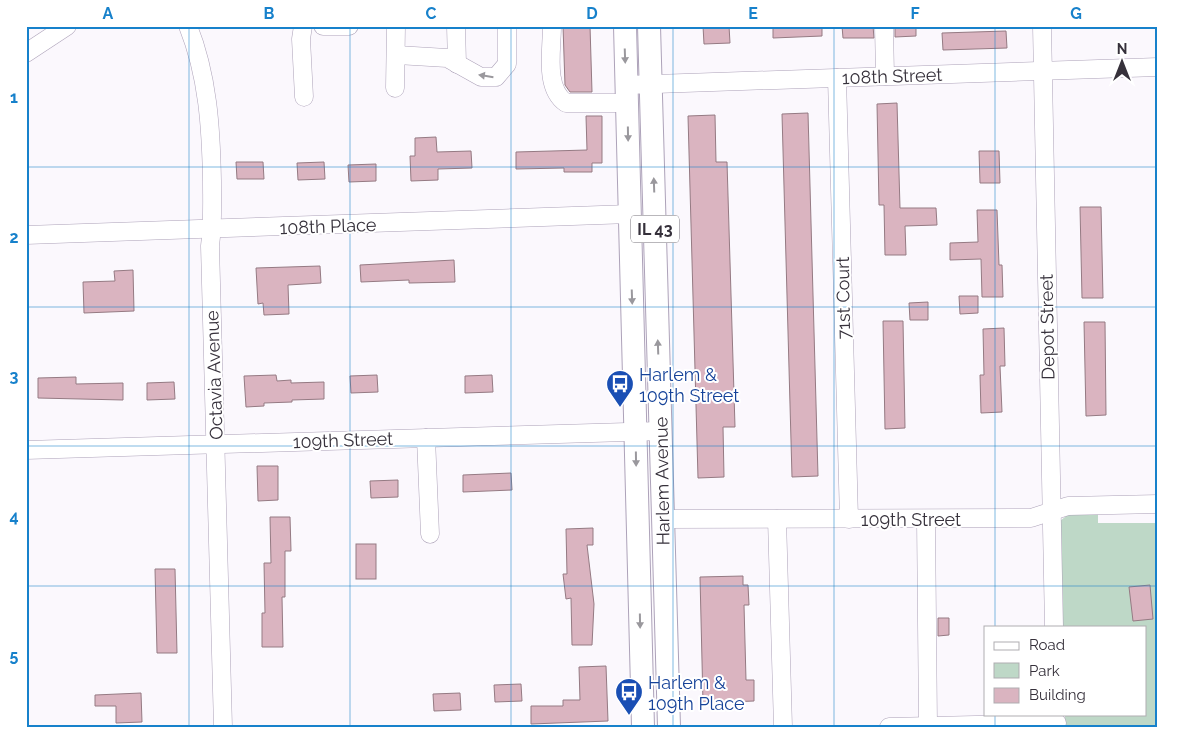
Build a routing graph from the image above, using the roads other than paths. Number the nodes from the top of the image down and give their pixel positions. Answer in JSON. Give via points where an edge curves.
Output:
{"nodes":[{"id":1,"x":67,"y":26,"type":"edge"},
{"id":2,"x":188,"y":26,"type":"edge"},
{"id":3,"x":303,"y":26,"type":"edge"},
{"id":4,"x":323,"y":26,"type":"edge"},
{"id":5,"x":349,"y":26,"type":"edge"},
{"id":6,"x":396,"y":26,"type":"edge"},
{"id":7,"x":456,"y":26,"type":"edge"},
{"id":8,"x":507,"y":26,"type":"edge"},
{"id":9,"x":552,"y":26,"type":"edge"},
{"id":10,"x":625,"y":26,"type":"edge"},
{"id":11,"x":649,"y":26,"type":"edge"},
{"id":12,"x":884,"y":26,"type":"edge"},
{"id":13,"x":1042,"y":26,"type":"edge"},
{"id":14,"x":26,"y":53,"type":"edge"},
{"id":15,"x":397,"y":55,"type":"junction"},
{"id":16,"x":457,"y":64,"type":"junction"},
{"id":17,"x":1158,"y":67,"type":"edge"},
{"id":18,"x":1043,"y":71,"type":"junction"},
{"id":19,"x":885,"y":76,"type":"junction"},
{"id":20,"x":837,"y":78,"type":"junction"},
{"id":21,"x":651,"y":84,"type":"junction"},
{"id":22,"x":395,"y":88,"type":"dead end"},
{"id":23,"x":627,"y":94,"type":"junction"},
{"id":24,"x":304,"y":97,"type":"dead end"},
{"id":25,"x":630,"y":214,"type":"junction"},
{"id":26,"x":212,"y":230,"type":"junction"},
{"id":27,"x":26,"y":235,"type":"edge"},
{"id":28,"x":661,"y":431,"type":"junction"},
{"id":29,"x":636,"y":432,"type":"junction"},
{"id":30,"x":426,"y":438,"type":"junction"},
{"id":31,"x":216,"y":444,"type":"junction"},
{"id":32,"x":26,"y":450,"type":"edge"},
{"id":33,"x":1158,"y":504,"type":"edge"},
{"id":34,"x":1050,"y":511,"type":"junction"},
{"id":35,"x":662,"y":519,"type":"junction"},
{"id":36,"x":777,"y":519,"type":"junction"},
{"id":37,"x":849,"y":519,"type":"junction"},
{"id":38,"x":926,"y":519,"type":"junction"},
{"id":39,"x":430,"y":534,"type":"dead end"},
{"id":40,"x":1054,"y":626,"type":"edge"},
{"id":41,"x":1057,"y":721,"type":"edge"},
{"id":42,"x":928,"y":726,"type":"edge"},
{"id":43,"x":224,"y":727,"type":"edge"},
{"id":44,"x":643,"y":727,"type":"edge"},
{"id":45,"x":669,"y":727,"type":"edge"},
{"id":46,"x":783,"y":727,"type":"edge"},
{"id":47,"x":889,"y":727,"type":"edge"}],
"edges":[{"from":1,"to":14,"type":"street"},
{"from":2,"to":26,"type":"street","name":"Octavia Avenue","via":[[207,93]]},
{"from":3,"to":24,"type":"street"},
{"from":4,"to":5,"type":"street"},
{"from":6,"to":15,"type":"street"},
{"from":7,"to":16,"type":"street"},
{"from":8,"to":16,"type":"street","one_way":true,"via":[[508,64],[496,78],[482,77]]},
{"from":9,"to":23,"type":"street","name":"108th Street","via":[[552,84],[558,98],[566,103],[602,101]]},
{"from":10,"to":23,"type":"main road","name":"Harlem Avenue","number":"IL 43","one_way":true},
{"from":11,"to":21,"type":"main road","name":"Harlem Avenue","number":"IL 43"},
{"from":12,"to":19,"type":"street"},
{"from":13,"to":18,"type":"street","name":"Depot Street"},
{"from":15,"to":16,"type":"street","via":[[447,58]]},
{"from":15,"to":22,"type":"street"},
{"from":17,"to":18,"type":"street","name":"108th Street"},
{"from":18,"to":19,"type":"street","name":"108th Street"},
{"from":18,"to":34,"type":"street","name":"Depot Street"},
{"from":19,"to":20,"type":"street","name":"108th Street"},
{"from":20,"to":21,"type":"street","name":"108th Street"},
{"from":20,"to":37,"type":"street","name":"71st Court"},
{"from":21,"to":23,"type":"street","name":"108th Street"},
{"from":28,"to":21,"type":"main road","name":"Harlem Avenue","number":"IL 43","one_way":true},
{"from":23,"to":25,"type":"main road","name":"Harlem Avenue","number":"IL 43","one_way":true},
{"from":25,"to":26,"type":"street","name":"108th Place"},
{"from":25,"to":29,"type":"main road","name":"Harlem Avenue","number":"IL 43","one_way":true},
{"from":26,"to":27,"type":"street","name":"108th Place"},
{"from":26,"to":31,"type":"street","name":"Octavia Avenue"},
{"from":28,"to":29,"type":"street","name":"109th Street"},
{"from":28,"to":35,"type":"main road","name":"Harlem Avenue","number":"IL 43"},
{"from":29,"to":30,"type":"street","name":"109th Street"},
{"from":29,"to":44,"type":"main road","name":"Harlem Avenue","number":"IL 43","one_way":true},
{"from":30,"to":31,"type":"street","name":"109th Street"},
{"from":30,"to":39,"type":"street"},
{"from":31,"to":32,"type":"street","name":"109th Street"},
{"from":31,"to":43,"type":"street","name":"Octavia Avenue"},
{"from":33,"to":34,"type":"street","name":"109th Street","via":[[1068,506]]},
{"from":34,"to":38,"type":"street","name":"109th Street","via":[[1031,518]]},
{"from":34,"to":40,"type":"street","name":"Depot Street"},
{"from":35,"to":36,"type":"street","name":"109th Street"},
{"from":35,"to":45,"type":"main road","name":"Harlem Avenue","number":"IL 43"},
{"from":36,"to":37,"type":"street","name":"109th Street"},
{"from":36,"to":46,"type":"street"},
{"from":37,"to":38,"type":"street","name":"109th Street"},
{"from":38,"to":42,"type":"street"},
{"from":41,"to":42,"type":"street"},
{"from":42,"to":47,"type":"street"}]}
